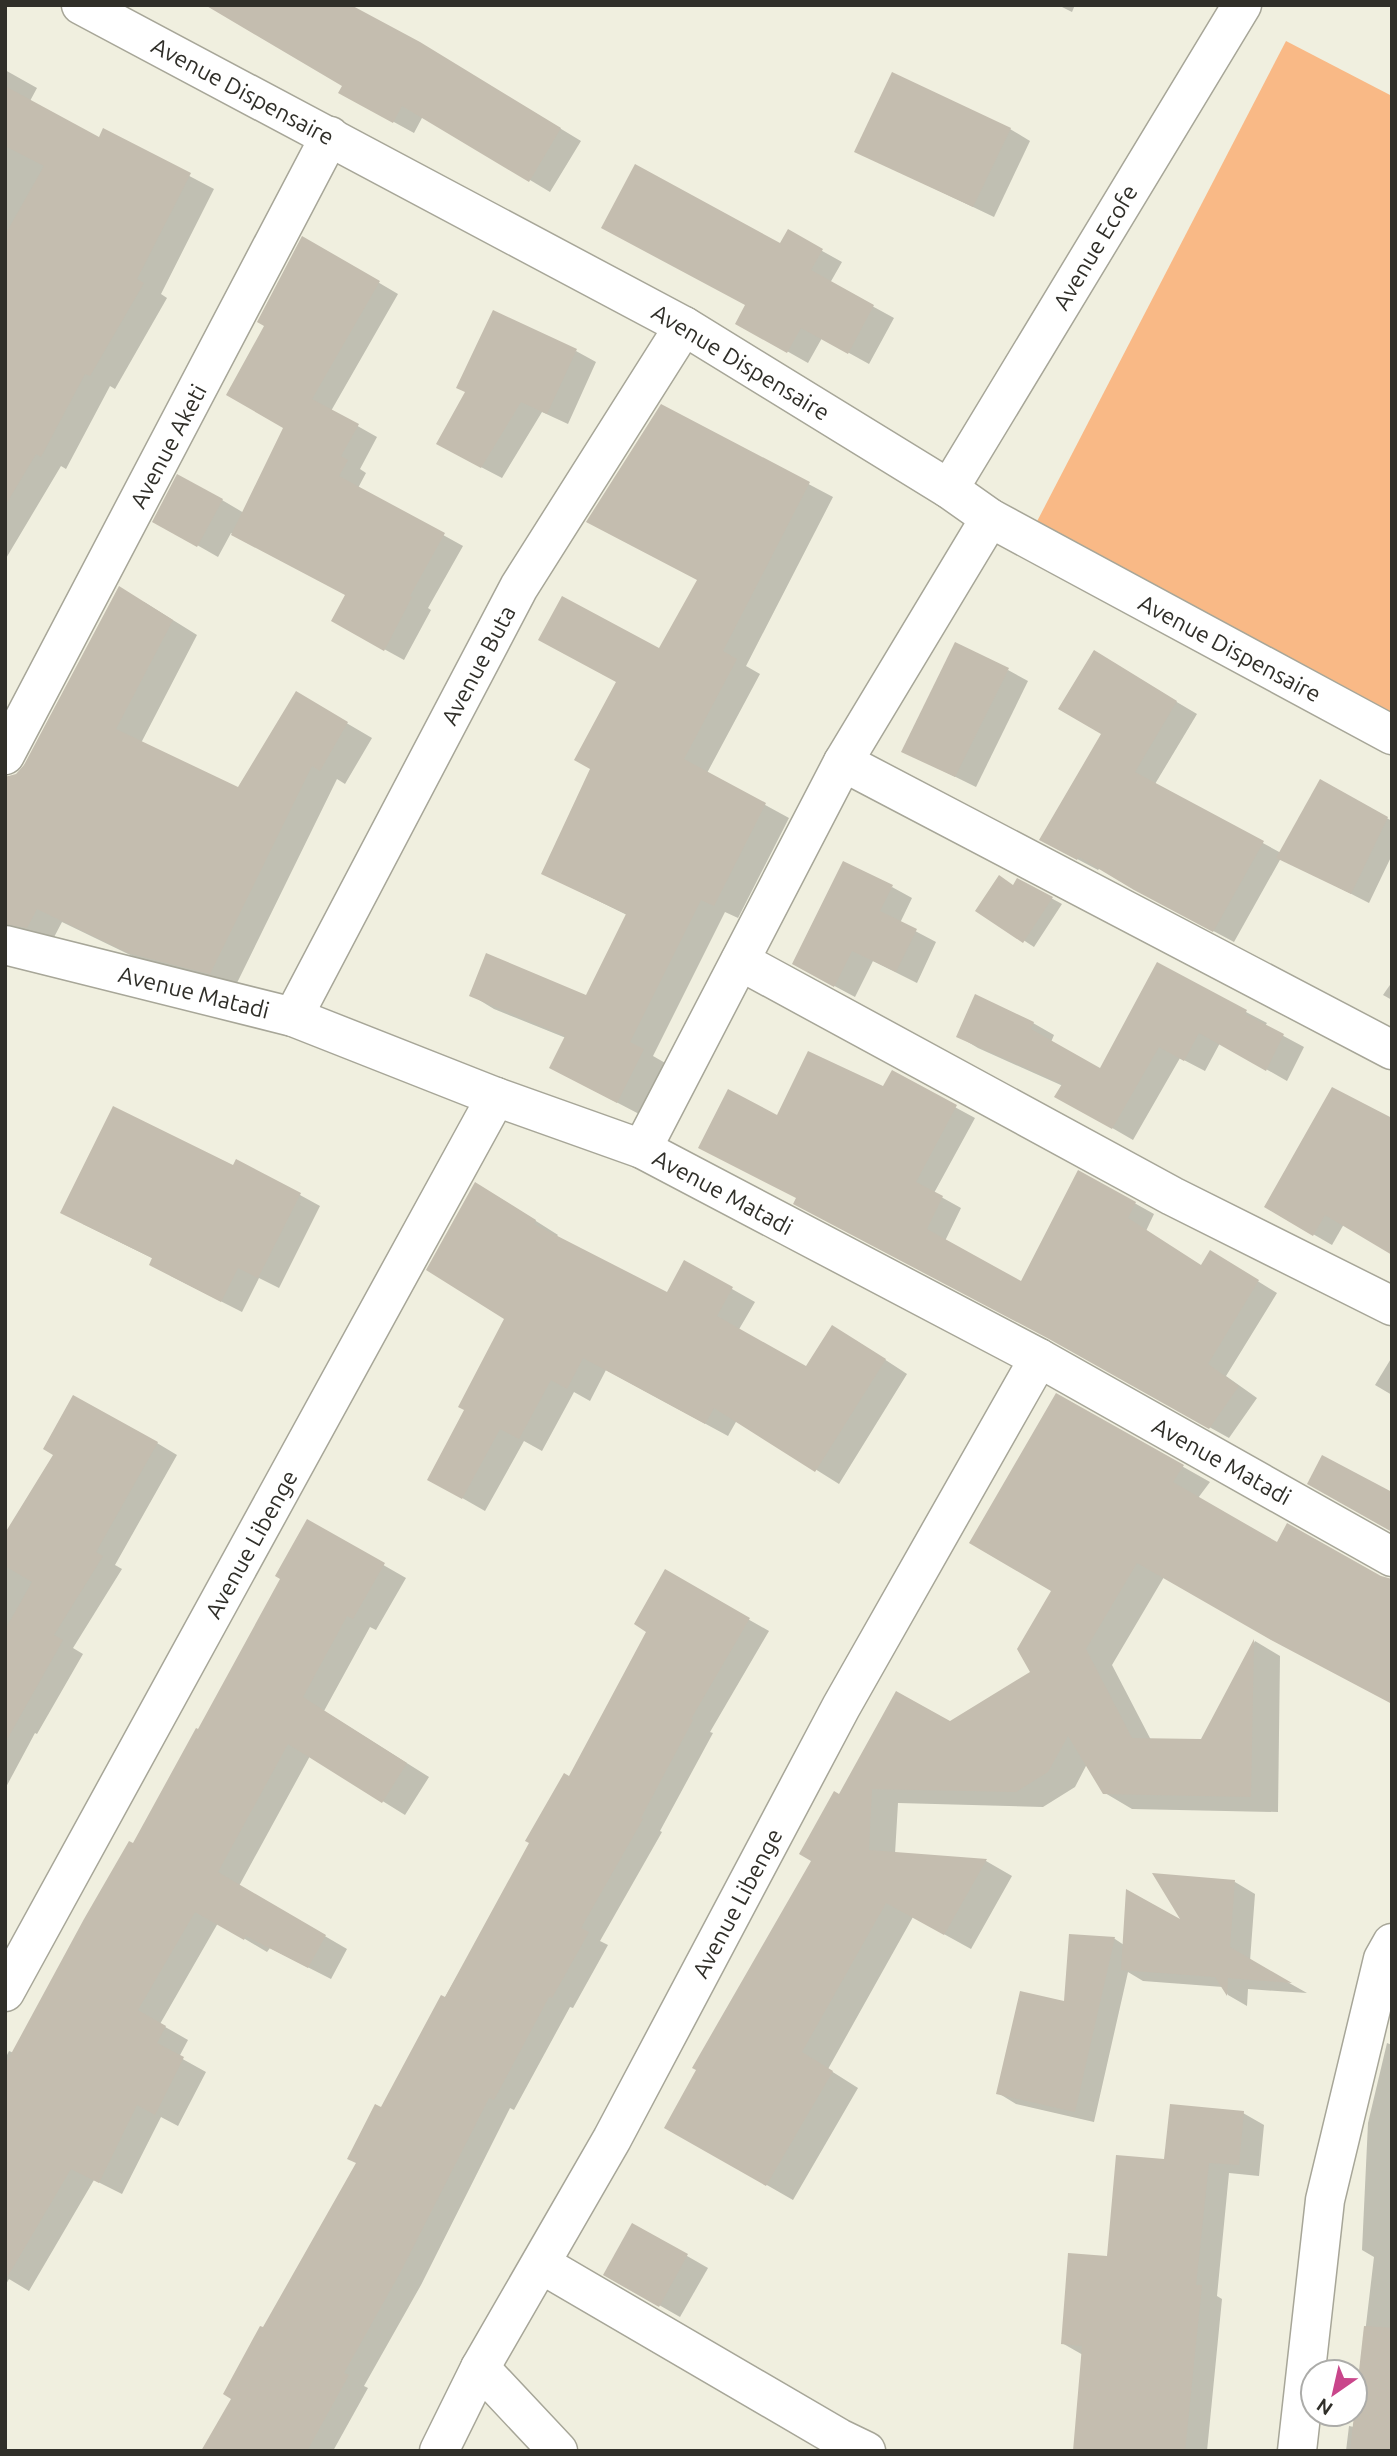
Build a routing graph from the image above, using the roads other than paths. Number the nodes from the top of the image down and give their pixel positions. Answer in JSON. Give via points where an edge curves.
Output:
{"nodes":[{"id":1,"x":81,"y":5,"type":"edge"},
{"id":2,"x":1241,"y":5,"type":"edge"},
{"id":3,"x":330,"y":136,"type":"junction"},
{"id":4,"x":684,"y":326,"type":"junction"},
{"id":5,"x":949,"y":489,"type":"junction"},
{"id":6,"x":990,"y":518,"type":"junction"},
{"id":7,"x":1392,"y":735,"type":"edge"},
{"id":8,"x":5,"y":755,"type":"edge"},
{"id":9,"x":844,"y":762,"type":"junction"},
{"id":10,"x":5,"y":945,"type":"edge"},
{"id":11,"x":740,"y":961,"type":"junction"},
{"id":12,"x":293,"y":1017,"type":"junction"},
{"id":13,"x":1392,"y":1050,"type":"edge"},
{"id":14,"x":496,"y":1097,"type":"junction"},
{"id":15,"x":642,"y":1149,"type":"junction"},
{"id":16,"x":1392,"y":1306,"type":"edge"},
{"id":17,"x":1039,"y":1358,"type":"junction"},
{"id":18,"x":1392,"y":1557,"type":"edge"},
{"id":19,"x":1392,"y":1943,"type":"edge"},
{"id":20,"x":5,"y":1992,"type":"edge"},
{"id":21,"x":541,"y":2264,"type":"junction"},
{"id":22,"x":481,"y":2368,"type":"junction"},
{"id":23,"x":439,"y":2451,"type":"edge"},
{"id":24,"x":558,"y":2451,"type":"edge"},
{"id":25,"x":866,"y":2451,"type":"edge"},
{"id":26,"x":1297,"y":2451,"type":"edge"}],
"edges":[{"from":1,"to":3,"type":"street","name":"Avenue Dispensaire"},
{"from":2,"to":5,"type":"street","name":"Avenue Ecofe"},
{"from":3,"to":4,"type":"street","name":"Avenue Dispensaire"},
{"from":3,"to":8,"type":"street","name":"Avenue Aketi"},
{"from":4,"to":5,"type":"street","name":"Avenue Dispensaire"},
{"from":4,"to":12,"type":"street","name":"Avenue Buta","via":[[519,587]]},
{"from":5,"to":6,"type":"street","name":"Avenue Dispensaire"},
{"from":6,"to":7,"type":"street","name":"Avenue Dispensaire"},
{"from":6,"to":9,"type":"street"},
{"from":9,"to":11,"type":"street"},
{"from":9,"to":13,"type":"street"},
{"from":10,"to":12,"type":"street","name":"Avenue Matadi"},
{"from":11,"to":15,"type":"street"},
{"from":11,"to":16,"type":"street","via":[[1172,1196]]},
{"from":12,"to":14,"type":"street","name":"Avenue Matadi"},
{"from":14,"to":15,"type":"street","name":"Avenue Matadi"},
{"from":14,"to":20,"type":"street","name":"Avenue Libenge"},
{"from":15,"to":17,"type":"street","name":"Avenue Matadi"},
{"from":17,"to":18,"type":"street","name":"Avenue Matadi"},
{"from":17,"to":21,"type":"street","name":"Avenue Libenge","via":[[841,1707],[619,2127]]},
{"from":19,"to":26,"type":"street","via":[[1383,1959],[1325,2200]]},
{"from":21,"to":22,"type":"street","name":"Avenue Libenge"},
{"from":21,"to":25,"type":"street"},
{"from":22,"to":23,"type":"street","name":"Avenue Libenge"},
{"from":22,"to":24,"type":"street"}]}
